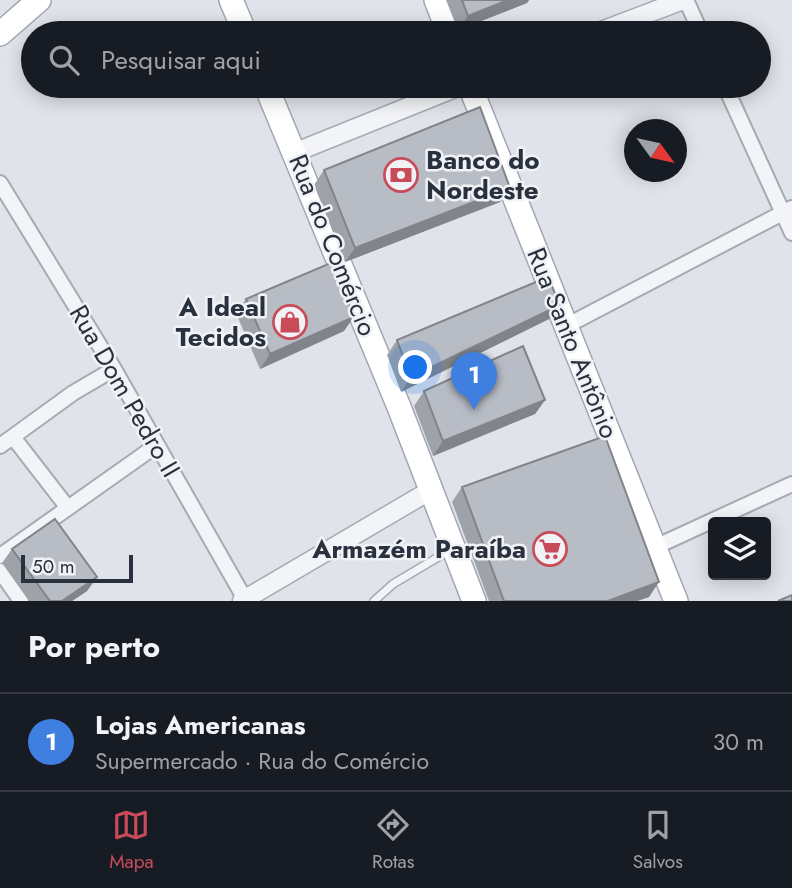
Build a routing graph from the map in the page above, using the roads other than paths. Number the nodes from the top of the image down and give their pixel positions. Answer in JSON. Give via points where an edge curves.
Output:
{"nodes":[{"id":1,"x":231,"y":0,"type":"edge"},
{"id":2,"x":436,"y":0,"type":"edge"},
{"id":3,"x":685,"y":0,"type":"edge"},
{"id":4,"x":20,"y":9,"type":"edge"},
{"id":5,"x":240,"y":21,"type":"edge"},
{"id":6,"x":444,"y":21,"type":"edge"},
{"id":7,"x":628,"y":21,"type":"edge"},
{"id":8,"x":695,"y":21,"type":"edge"},
{"id":9,"x":0,"y":34,"type":"edge"},
{"id":10,"x":271,"y":98,"type":"edge"},
{"id":11,"x":430,"y":98,"type":"edge"},
{"id":12,"x":475,"y":98,"type":"edge"},
{"id":13,"x":731,"y":98,"type":"edge"},
{"id":14,"x":296,"y":152,"type":"junction"},
{"id":15,"x":0,"y":183,"type":"edge"},
{"id":16,"x":787,"y":210,"type":"edge"},
{"id":17,"x":792,"y":233,"type":"edge"},
{"id":18,"x":566,"y":326,"type":"junction"},
{"id":19,"x":114,"y":369,"type":"junction"},
{"id":20,"x":7,"y":434,"type":"edge"},
{"id":21,"x":158,"y":445,"type":"junction"},
{"id":22,"x":0,"y":446,"type":"edge"},
{"id":23,"x":792,"y":484,"type":"edge"},
{"id":24,"x":431,"y":490,"type":"junction"},
{"id":25,"x":68,"y":508,"type":"junction"},
{"id":26,"x":655,"y":547,"type":"junction"},
{"id":27,"x":454,"y":549,"type":"junction"},
{"id":28,"x":0,"y":556,"type":"edge"},
{"id":29,"x":0,"y":571,"type":"edge"},
{"id":30,"x":245,"y":600,"type":"edge"},
{"id":31,"x":21,"y":601,"type":"edge"},
{"id":32,"x":374,"y":601,"type":"edge"},
{"id":33,"x":474,"y":601,"type":"edge"},
{"id":34,"x":677,"y":601,"type":"edge"}],
"edges":[{"from":1,"to":5,"type":"main road"},
{"from":2,"to":6,"type":"main road"},
{"from":3,"to":7,"type":"street"},
{"from":3,"to":8,"type":"street"},
{"from":4,"to":9,"type":"main road"},
{"from":10,"to":14,"type":"main road","name":"Rua do Comércio"},
{"from":11,"to":14,"type":"street"},
{"from":12,"to":18,"type":"main road","name":"Rua Santo Antônio"},
{"from":13,"to":16,"type":"street"},
{"from":14,"to":24,"type":"main road","name":"Rua do Comércio"},
{"from":15,"to":19,"type":"street","name":"Rua Dom Pedro II"},
{"from":16,"to":17,"type":"street"},
{"from":16,"to":18,"type":"street"},
{"from":18,"to":26,"type":"main road","name":"Rua Santo Antônio"},
{"from":19,"to":20,"type":"street","name":"Rua Dom Pedro II"},
{"from":19,"to":21,"type":"street","name":"Rua Dom Pedro II"},
{"from":20,"to":22,"type":"street"},
{"from":20,"to":25,"type":"street"},
{"from":21,"to":25,"type":"street"},
{"from":21,"to":30,"type":"street","name":"Rua Dom Pedro II"},
{"from":23,"to":26,"type":"street"},
{"from":24,"to":27,"type":"main road","name":"Rua do Comércio"},
{"from":24,"to":30,"type":"street"},
{"from":25,"to":28,"type":"street"},
{"from":26,"to":34,"type":"main road","name":"Rua Santo Antônio"},
{"from":27,"to":32,"type":"lane","via":[[393,584]]},
{"from":27,"to":33,"type":"main road","name":"Rua do Comércio"},
{"from":29,"to":31,"type":"street"}]}
